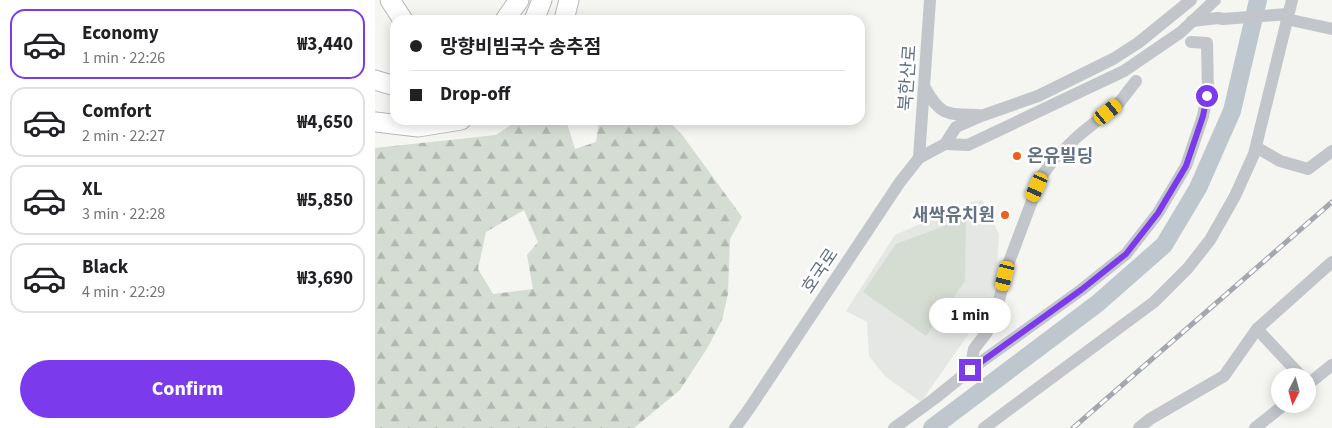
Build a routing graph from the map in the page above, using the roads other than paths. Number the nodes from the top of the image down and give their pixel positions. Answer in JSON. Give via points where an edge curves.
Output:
{"nodes":[{"id":1,"x":390,"y":0,"type":"edge"},
{"id":2,"x":519,"y":0,"type":"edge"},
{"id":3,"x":542,"y":0,"type":"edge"},
{"id":4,"x":569,"y":0,"type":"edge"},
{"id":5,"x":929,"y":0,"type":"edge"},
{"id":6,"x":1191,"y":0,"type":"edge"},
{"id":7,"x":1215,"y":0,"type":"edge"},
{"id":8,"x":1292,"y":0,"type":"edge"},
{"id":9,"x":400,"y":15,"type":"edge"},
{"id":10,"x":508,"y":15,"type":"edge"},
{"id":11,"x":536,"y":15,"type":"edge"},
{"id":12,"x":565,"y":15,"type":"edge"},
{"id":13,"x":1287,"y":16,"type":"junction"},
{"id":14,"x":1193,"y":21,"type":"junction"},
{"id":15,"x":1332,"y":29,"type":"edge"},
{"id":16,"x":1191,"y":42,"type":"dead end"},
{"id":17,"x":375,"y":80,"type":"edge"},
{"id":18,"x":1136,"y":81,"type":"dead end"},
{"id":19,"x":390,"y":84,"type":"edge"},
{"id":20,"x":925,"y":88,"type":"junction"},
{"id":21,"x":981,"y":116,"type":"junction"},
{"id":22,"x":375,"y":122,"type":"edge"},
{"id":23,"x":390,"y":124,"type":"edge"},
{"id":24,"x":401,"y":125,"type":"edge"},
{"id":25,"x":430,"y":125,"type":"edge"},
{"id":26,"x":945,"y":144,"type":"junction"},
{"id":27,"x":1256,"y":147,"type":"junction"},
{"id":28,"x":1332,"y":151,"type":"edge"},
{"id":29,"x":919,"y":158,"type":"junction"},
{"id":30,"x":1332,"y":262,"type":"edge"},
{"id":31,"x":1257,"y":329,"type":"junction"},
{"id":32,"x":1332,"y":365,"type":"edge"},
{"id":33,"x":1293,"y":368,"type":"edge"},
{"id":34,"x":970,"y":370,"type":"junction"},
{"id":35,"x":1316,"y":375,"type":"edge"},
{"id":36,"x":1274,"y":413,"type":"edge"},
{"id":37,"x":735,"y":428,"type":"edge"},
{"id":38,"x":893,"y":428,"type":"edge"},
{"id":39,"x":984,"y":428,"type":"edge"},
{"id":40,"x":1139,"y":428,"type":"edge"},
{"id":41,"x":1255,"y":428,"type":"edge"}],
"edges":[{"from":1,"to":9,"type":"highway"},
{"from":2,"to":10,"type":"highway"},
{"from":3,"to":11,"type":"highway"},
{"from":4,"to":12,"type":"highway"},
{"from":5,"to":20,"type":"street","name":"북한산로"},
{"from":6,"to":21,"type":"street","name":"호국로","via":[[1113,59],[1038,96]]},
{"from":7,"to":14,"type":"street","name":"호국로"},
{"from":8,"to":13,"type":"street"},
{"from":13,"to":14,"type":"street"},
{"from":13,"to":15,"type":"street"},
{"from":13,"to":27,"type":"street"},
{"from":14,"to":26,"type":"street","name":"호국로","via":[[1124,71],[968,145]]},
{"from":16,"to":34,"type":"street","via":[[1207,43],[1208,91],[1186,166],[1158,213],[1109,270]]},
{"from":17,"to":19,"type":"highway"},
{"from":18,"to":34,"type":"street","via":[[1119,103],[1078,136],[1041,176],[1009,262],[996,312],[974,349]]},
{"from":20,"to":21,"type":"street","via":[[932,101],[949,114]]},
{"from":20,"to":29,"type":"street","name":"북한산로"},
{"from":21,"to":26,"type":"street","name":"호국로","via":[[956,126]]},
{"from":22,"to":23,"type":"highway"},
{"from":24,"to":25,"type":"highway"},
{"from":26,"to":29,"type":"street","name":"호국로"},
{"from":27,"to":28,"type":"street","via":[[1279,161],[1308,169]]},
{"from":27,"to":39,"type":"street","via":[[1235,196],[1210,240],[1188,268],[1154,302]]},
{"from":29,"to":37,"type":"street","name":"호국로"},
{"from":30,"to":31,"type":"street"},
{"from":31,"to":33,"type":"street"},
{"from":31,"to":40,"type":"street","via":[[1224,376]]},
{"from":32,"to":35,"type":"street"},
{"from":34,"to":38,"type":"street"},
{"from":36,"to":41,"type":"street"}]}
